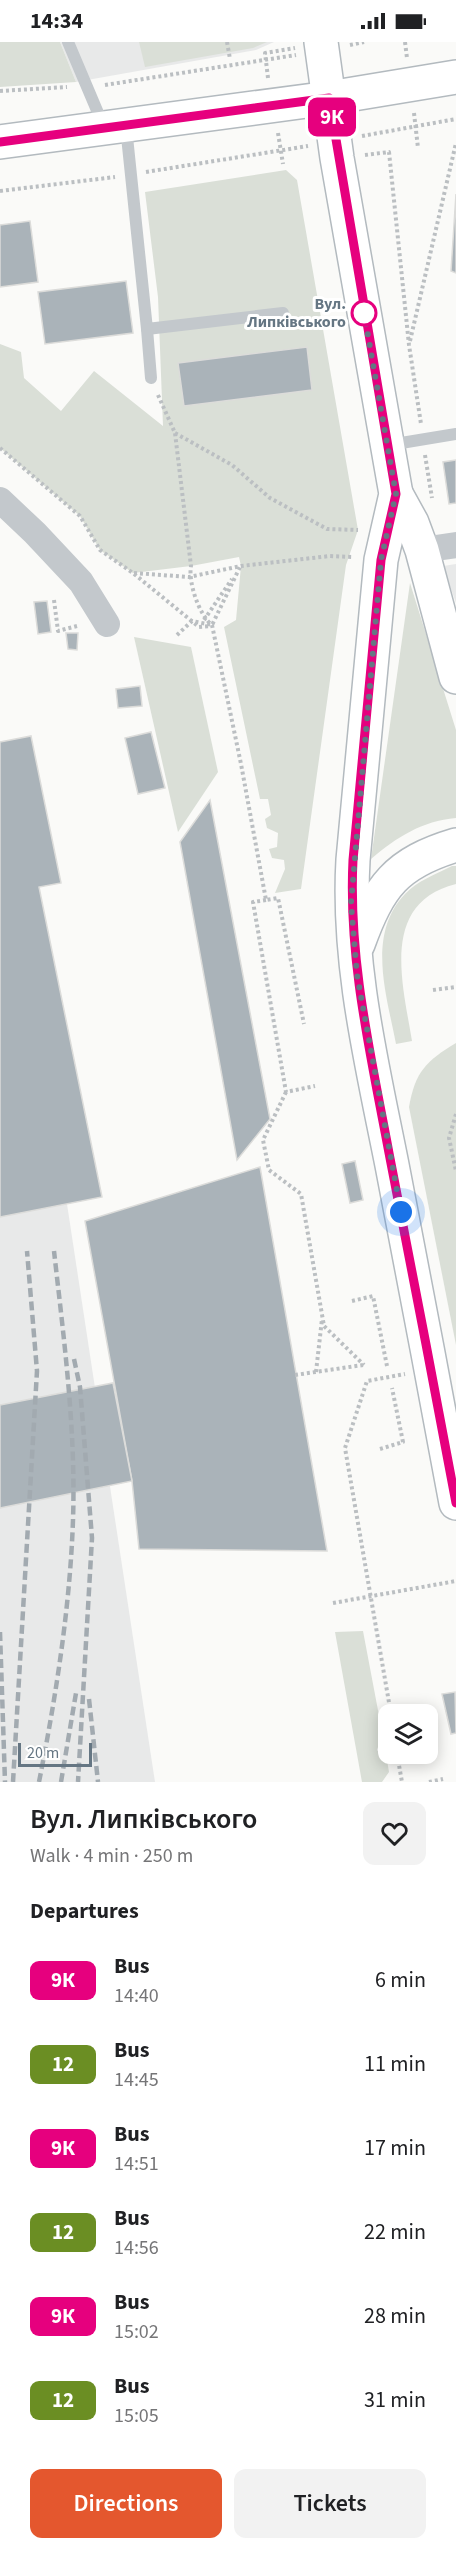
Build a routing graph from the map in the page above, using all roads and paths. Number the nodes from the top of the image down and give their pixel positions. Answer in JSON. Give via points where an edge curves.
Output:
{"nodes":[{"id":1,"x":68,"y":42,"type":"edge"},
{"id":2,"x":227,"y":42,"type":"edge"},
{"id":3,"x":364,"y":42,"type":"edge"},
{"id":4,"x":321,"y":46,"type":"edge"},
{"id":5,"x":230,"y":59,"type":"dead end"},
{"id":6,"x":456,"y":77,"type":"edge"},
{"id":7,"x":88,"y":88,"type":"junction"},
{"id":8,"x":0,"y":91,"type":"edge"},
{"id":9,"x":329,"y":98,"type":"junction"},
{"id":10,"x":456,"y":119,"type":"edge"},
{"id":11,"x":115,"y":127,"type":"junction"},
{"id":12,"x":335,"y":141,"type":"junction"},
{"id":13,"x":0,"y":142,"type":"edge"},
{"id":14,"x":456,"y":142,"type":"edge"},
{"id":15,"x":389,"y":152,"type":"dead end"},
{"id":16,"x":131,"y":175,"type":"junction"},
{"id":17,"x":0,"y":192,"type":"edge"},
{"id":18,"x":284,"y":313,"type":"dead end"},
{"id":19,"x":147,"y":329,"type":"junction"},
{"id":20,"x":408,"y":345,"type":"junction"},
{"id":21,"x":151,"y":378,"type":"joint"},
{"id":22,"x":175,"y":433,"type":"junction"},
{"id":23,"x":456,"y":434,"type":"edge"},
{"id":24,"x":423,"y":440,"type":"junction"},
{"id":25,"x":387,"y":445,"type":"junction"},
{"id":26,"x":0,"y":448,"type":"edge"},
{"id":27,"x":396,"y":494,"type":"junction"},
{"id":28,"x":0,"y":500,"type":"edge"},
{"id":29,"x":434,"y":508,"type":"dead end"},
{"id":30,"x":358,"y":530,"type":"dead end"},
{"id":31,"x":456,"y":545,"type":"edge"},
{"id":32,"x":422,"y":550,"type":"junction"},
{"id":33,"x":357,"y":557,"type":"dead end"},
{"id":34,"x":241,"y":566,"type":"junction"},
{"id":35,"x":133,"y":573,"type":"junction"},
{"id":36,"x":189,"y":577,"type":"junction"},
{"id":37,"x":205,"y":620,"type":"junction"},
{"id":38,"x":192,"y":621,"type":"junction"},
{"id":39,"x":107,"y":624,"type":"dead end"},
{"id":40,"x":212,"y":626,"type":"junction"},
{"id":41,"x":199,"y":627,"type":"junction"},
{"id":42,"x":177,"y":635,"type":"dead end"},
{"id":43,"x":456,"y":677,"type":"edge"},
{"id":44,"x":456,"y":845,"type":"edge"},
{"id":45,"x":266,"y":900,"type":"junction"},
{"id":46,"x":354,"y":954,"type":"junction"},
{"id":47,"x":456,"y":987,"type":"edge"},
{"id":48,"x":433,"y":990,"type":"dead end"},
{"id":49,"x":304,"y":1024,"type":"dead end"},
{"id":50,"x":315,"y":1086,"type":"dead end"},
{"id":51,"x":286,"y":1092,"type":"junction"},
{"id":52,"x":456,"y":1114,"type":"edge"},
{"id":53,"x":456,"y":1171,"type":"edge"},
{"id":54,"x":352,"y":1301,"type":"dead end"},
{"id":55,"x":322,"y":1316,"type":"junction"},
{"id":56,"x":387,"y":1366,"type":"dead end"},
{"id":57,"x":316,"y":1372,"type":"junction"},
{"id":58,"x":295,"y":1375,"type":"dead end"},
{"id":59,"x":367,"y":1381,"type":"dead end"},
{"id":60,"x":392,"y":1388,"type":"dead end"},
{"id":61,"x":380,"y":1449,"type":"dead end"},
{"id":62,"x":456,"y":1503,"type":"edge"},
{"id":63,"x":456,"y":1581,"type":"edge"},
{"id":64,"x":372,"y":1597,"type":"junction"},
{"id":65,"x":333,"y":1604,"type":"dead end"},
{"id":66,"x":389,"y":1704,"type":"edge"},
{"id":67,"x":399,"y":1764,"type":"edge"},
{"id":68,"x":443,"y":1779,"type":"dead end"},
{"id":69,"x":402,"y":1782,"type":"edge"},
{"id":70,"x":429,"y":1782,"type":"edge"}],
"edges":[{"from":1,"to":7,"type":"lane"},
{"from":2,"to":5,"type":"path"},
{"from":3,"to":4,"type":"path"},
{"from":4,"to":7,"type":"path"},
{"from":4,"to":9,"type":"street"},
{"from":6,"to":9,"type":"street"},
{"from":7,"to":8,"type":"path"},
{"from":7,"to":11,"type":"lane"},
{"from":9,"to":11,"type":"street"},
{"from":9,"to":12,"type":"street"},
{"from":10,"to":12,"type":"path"},
{"from":11,"to":13,"type":"street"},
{"from":11,"to":16,"type":"lane"},
{"from":12,"to":16,"type":"path"},
{"from":12,"to":25,"type":"street"},
{"from":14,"to":20,"type":"path"},
{"from":15,"to":20,"type":"path"},
{"from":16,"to":17,"type":"path"},
{"from":16,"to":19,"type":"lane"},
{"from":18,"to":19,"type":"lane"},
{"from":19,"to":21,"type":"lane"},
{"from":20,"to":24,"type":"path"},
{"from":21,"to":22,"type":"path"},
{"from":22,"to":30,"type":"path","via":[[232,465],[270,498],[327,529]]},
{"from":22,"to":36,"type":"path","via":[[191,566]]},
{"from":23,"to":24,"type":"lane"},
{"from":24,"to":25,"type":"lane"},
{"from":24,"to":29,"type":"path"},
{"from":25,"to":27,"type":"street"},
{"from":26,"to":35,"type":"path","via":[[80,516],[100,550]]},
{"from":27,"to":32,"type":"street"},
{"from":27,"to":46,"type":"street","via":[[381,560],[353,860]]},
{"from":28,"to":39,"type":"street","via":[[81,582]]},
{"from":31,"to":32,"type":"street"},
{"from":32,"to":43,"type":"street"},
{"from":33,"to":34,"type":"path","via":[[330,556]]},
{"from":34,"to":36,"type":"path"},
{"from":34,"to":37,"type":"path"},
{"from":34,"to":40,"type":"path"},
{"from":35,"to":36,"type":"path"},
{"from":35,"to":41,"type":"path"},
{"from":36,"to":37,"type":"path"},
{"from":37,"to":40,"type":"path"},
{"from":37,"to":41,"type":"path"},
{"from":38,"to":40,"type":"path"},
{"from":38,"to":41,"type":"path"},
{"from":38,"to":42,"type":"path"},
{"from":40,"to":41,"type":"path"},
{"from":40,"to":45,"type":"path"},
{"from":44,"to":46,"type":"street","via":[[428,854],[403,869],[379,893]]},
{"from":45,"to":49,"type":"path","via":[[278,898]]},
{"from":45,"to":51,"type":"path","via":[[253,902]]},
{"from":46,"to":62,"type":"street"},
{"from":47,"to":48,"type":"path"},
{"from":50,"to":51,"type":"path"},
{"from":51,"to":55,"type":"path","via":[[263,1140],[269,1170],[301,1194]]},
{"from":52,"to":53,"type":"path","via":[[449,1138]]},
{"from":54,"to":56,"type":"path","via":[[373,1296]]},
{"from":55,"to":57,"type":"path"},
{"from":55,"to":57,"type":"path","via":[[324,1326],[364,1365]]},
{"from":57,"to":58,"type":"path"},
{"from":59,"to":64,"type":"path","via":[[345,1448]]},
{"from":60,"to":61,"type":"path","via":[[403,1442]]},
{"from":63,"to":64,"type":"path"},
{"from":64,"to":65,"type":"path"},
{"from":64,"to":66,"type":"path"},
{"from":67,"to":69,"type":"path"},
{"from":68,"to":70,"type":"path"}]}
